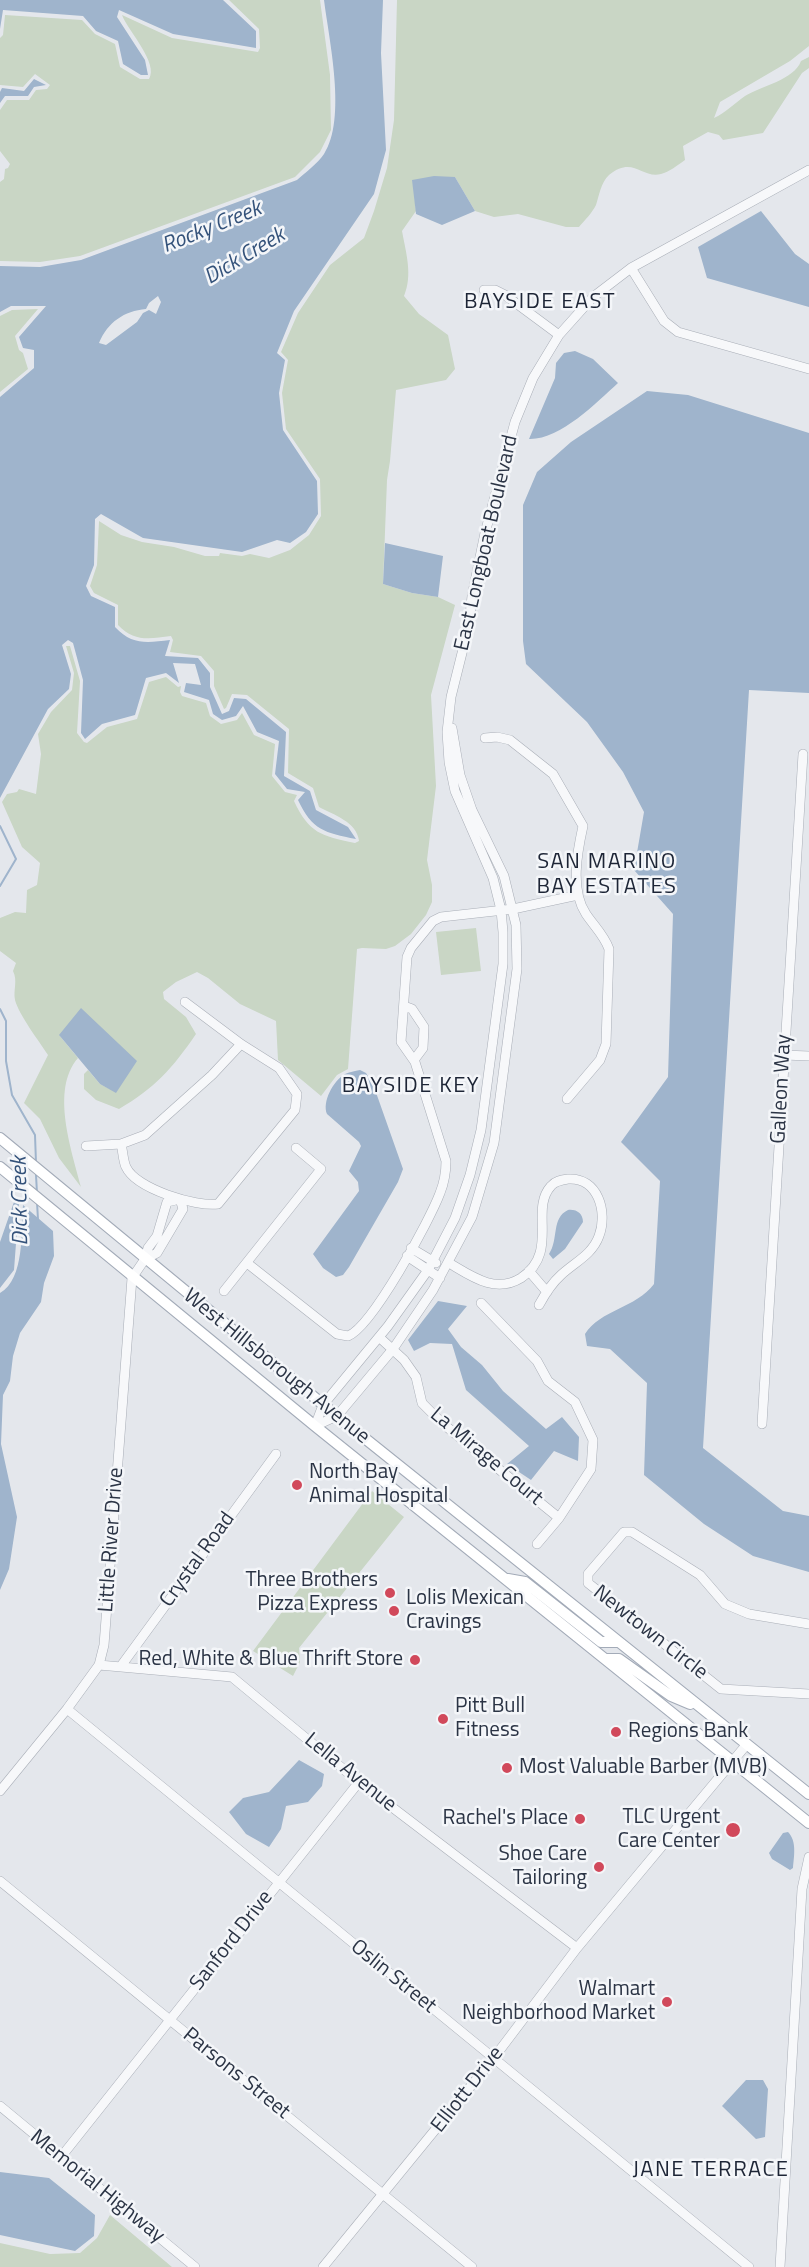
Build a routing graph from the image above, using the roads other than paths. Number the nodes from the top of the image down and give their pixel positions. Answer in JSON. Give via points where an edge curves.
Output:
{"nodes":[{"id":1,"x":809,"y":170,"type":"edge"},
{"id":2,"x":631,"y":268,"type":"junction"},
{"id":3,"x":484,"y":290,"type":"dead end"},
{"id":4,"x":559,"y":335,"type":"junction"},
{"id":5,"x":809,"y":369,"type":"edge"},
{"id":6,"x":451,"y":704,"type":"junction"},
{"id":7,"x":485,"y":738,"type":"dead end"},
{"id":8,"x":802,"y":754,"type":"dead end"},
{"id":9,"x":578,"y":894,"type":"junction"},
{"id":10,"x":513,"y":909,"type":"junction"},
{"id":11,"x":501,"y":910,"type":"junction"},
{"id":12,"x":185,"y":1002,"type":"dead end"},
{"id":13,"x":404,"y":1006,"type":"junction"},
{"id":14,"x":241,"y":1044,"type":"junction"},
{"id":15,"x":784,"y":1055,"type":"junction"},
{"id":16,"x":809,"y":1056,"type":"edge"},
{"id":17,"x":414,"y":1060,"type":"junction"},
{"id":18,"x":567,"y":1099,"type":"dead end"},
{"id":19,"x":0,"y":1138,"type":"edge"},
{"id":20,"x":121,"y":1144,"type":"junction"},
{"id":21,"x":86,"y":1146,"type":"dead end"},
{"id":22,"x":296,"y":1148,"type":"dead end"},
{"id":23,"x":0,"y":1167,"type":"edge"},
{"id":24,"x":180,"y":1198,"type":"junction"},
{"id":25,"x":164,"y":1213,"type":"junction"},
{"id":26,"x":177,"y":1220,"type":"junction"},
{"id":27,"x":409,"y":1252,"type":"junction"},
{"id":28,"x":145,"y":1259,"type":"junction"},
{"id":29,"x":433,"y":1261,"type":"junction"},
{"id":30,"x":247,"y":1263,"type":"junction"},
{"id":31,"x":447,"y":1266,"type":"junction"},
{"id":32,"x":428,"y":1270,"type":"junction"},
{"id":33,"x":530,"y":1271,"type":"junction"},
{"id":34,"x":132,"y":1278,"type":"junction"},
{"id":35,"x":440,"y":1278,"type":"junction"},
{"id":36,"x":224,"y":1291,"type":"dead end"},
{"id":37,"x":547,"y":1292,"type":"junction"},
{"id":38,"x":481,"y":1302,"type":"dead end"},
{"id":39,"x":539,"y":1305,"type":"dead end"},
{"id":40,"x":379,"y":1337,"type":"junction"},
{"id":41,"x":393,"y":1349,"type":"junction"},
{"id":42,"x":323,"y":1405,"type":"junction"},
{"id":43,"x":337,"y":1416,"type":"junction"},
{"id":44,"x":762,"y":1424,"type":"dead end"},
{"id":45,"x":315,"y":1426,"type":"junction"},
{"id":46,"x":276,"y":1454,"type":"dead end"},
{"id":47,"x":559,"y":1518,"type":"junction"},
{"id":48,"x":537,"y":1544,"type":"dead end"},
{"id":49,"x":504,"y":1578,"type":"junction"},
{"id":50,"x":809,"y":1624,"type":"edge"},
{"id":51,"x":619,"y":1642,"type":"junction"},
{"id":52,"x":605,"y":1659,"type":"junction"},
{"id":53,"x":99,"y":1665,"type":"junction"},
{"id":54,"x":121,"y":1666,"type":"junction"},
{"id":55,"x":809,"y":1694,"type":"edge"},
{"id":56,"x":67,"y":1709,"type":"junction"},
{"id":57,"x":704,"y":1709,"type":"junction"},
{"id":58,"x":747,"y":1744,"type":"junction"},
{"id":59,"x":733,"y":1761,"type":"junction"},
{"id":60,"x":359,"y":1782,"type":"junction"},
{"id":61,"x":0,"y":1791,"type":"edge"},
{"id":62,"x":809,"y":1794,"type":"edge"},
{"id":63,"x":809,"y":1823,"type":"edge"},
{"id":64,"x":809,"y":1857,"type":"edge"},
{"id":65,"x":0,"y":1881,"type":"edge"},
{"id":66,"x":278,"y":1882,"type":"junction"},
{"id":67,"x":576,"y":1948,"type":"junction"},
{"id":68,"x":170,"y":2020,"type":"junction"},
{"id":69,"x":493,"y":2059,"type":"junction"},
{"id":70,"x":0,"y":2106,"type":"edge"},
{"id":71,"x":61,"y":2157,"type":"junction"},
{"id":72,"x":384,"y":2196,"type":"junction"},
{"id":73,"x":195,"y":2267,"type":"edge"},
{"id":74,"x":323,"y":2267,"type":"edge"},
{"id":75,"x":472,"y":2267,"type":"edge"},
{"id":76,"x":749,"y":2267,"type":"edge"},
{"id":77,"x":780,"y":2267,"type":"edge"}],
"edges":[{"from":1,"to":2,"type":"street","name":"East Longboat Boulevard"},
{"from":2,"to":4,"type":"street","name":"East Longboat Boulevard","via":[[593,297]]},
{"from":2,"to":5,"type":"street","via":[[664,321],[678,332]]},
{"from":3,"to":4,"type":"street","via":[[505,295]]},
{"from":4,"to":6,"type":"street","name":"East Longboat Boulevard","via":[[532,378],[515,422],[485,533]]},
{"from":6,"to":10,"type":"street","name":"East Longboat Boulevard","via":[[460,775],[472,810],[500,865]]},
{"from":6,"to":11,"type":"street","name":"East Longboat Boulevard","via":[[447,732],[452,777],[493,878]]},
{"from":7,"to":9,"type":"street","via":[[510,740],[554,774],[584,826],[577,851]]},
{"from":8,"to":15,"type":"street","name":"Galleon Way"},
{"from":9,"to":10,"type":"street"},
{"from":9,"to":18,"type":"street","via":[[609,949],[606,1044],[600,1060]]},
{"from":10,"to":11,"type":"street"},
{"from":10,"to":31,"type":"street","name":"East Longboat Boulevard","via":[[517,969],[498,1121],[479,1199]]},
{"from":11,"to":13,"type":"street","via":[[441,916],[429,925],[407,957]]},
{"from":11,"to":29,"type":"street","name":"East Longboat Boulevard","via":[[502,964],[481,1130],[460,1204]]},
{"from":12,"to":14,"type":"street"},
{"from":13,"to":17,"type":"street","via":[[401,1042]]},
{"from":13,"to":17,"type":"street","via":[[412,1009],[424,1027],[423,1048]]},
{"from":14,"to":20,"type":"street","via":[[145,1135]]},
{"from":14,"to":24,"type":"street","via":[[279,1068],[297,1094],[295,1110],[218,1204],[207,1206]]},
{"from":15,"to":16,"type":"street"},
{"from":15,"to":44,"type":"street","name":"Galleon Way"},
{"from":17,"to":27,"type":"street","via":[[446,1168],[437,1201]]},
{"from":19,"to":28,"type":"main road","name":"West Hillsborough Avenue"},
{"from":20,"to":21,"type":"street"},
{"from":20,"to":24,"type":"street","via":[[130,1174],[145,1185]]},
{"from":22,"to":30,"type":"street","via":[[321,1169]]},
{"from":23,"to":34,"type":"main road","name":"West Hillsborough Avenue"},
{"from":24,"to":25,"type":"street","via":[[167,1202]]},
{"from":24,"to":26,"type":"street","via":[[183,1209]]},
{"from":25,"to":26,"type":"street"},
{"from":25,"to":28,"type":"street"},
{"from":26,"to":28,"type":"street","via":[[157,1253]]},
{"from":27,"to":29,"type":"street"},
{"from":27,"to":30,"type":"street","via":[[376,1307],[359,1330],[348,1336],[337,1334]]},
{"from":27,"to":32,"type":"street"},
{"from":28,"to":34,"type":"street"},
{"from":28,"to":42,"type":"main road","name":"West Hillsborough Avenue"},
{"from":29,"to":31,"type":"street"},
{"from":29,"to":32,"type":"street","name":"East Longboat Boulevard"},
{"from":30,"to":36,"type":"street"},
{"from":31,"to":33,"type":"street","via":[[494,1285],[510,1283]]},
{"from":31,"to":35,"type":"street","name":"East Longboat Boulevard"},
{"from":32,"to":35,"type":"street"},
{"from":32,"to":40,"type":"street","name":"East Longboat Boulevard"},
{"from":33,"to":37,"type":"street"},
{"from":33,"to":37,"type":"street","via":[[540,1253],[544,1204],[550,1187],[565,1179],[588,1184],[601,1208],[599,1235],[589,1253]]},
{"from":34,"to":45,"type":"main road","name":"West Hillsborough Avenue"},
{"from":34,"to":53,"type":"street","name":"Little River Drive","via":[[104,1645]]},
{"from":35,"to":41,"type":"street","name":"East Longboat Boulevard"},
{"from":37,"to":39,"type":"street"},
{"from":38,"to":47,"type":"street","via":[[537,1361],[548,1381],[575,1402],[593,1440],[591,1468]]},
{"from":40,"to":41,"type":"street","name":"La Mirage Court"},
{"from":40,"to":42,"type":"street","name":"East Longboat Boulevard"},
{"from":41,"to":43,"type":"street","name":"East Longboat Boulevard"},
{"from":41,"to":47,"type":"street","name":"La Mirage Court","via":[[416,1377],[422,1403]]},
{"from":42,"to":43,"type":"main road","name":"West Hillsborough Avenue"},
{"from":42,"to":45,"type":"street","name":"East Longboat Boulevard"},
{"from":43,"to":45,"type":"street","name":"East Longboat Boulevard"},
{"from":43,"to":51,"type":"main road","name":"West Hillsborough Avenue"},
{"from":45,"to":49,"type":"main road","name":"West Hillsborough Avenue"},
{"from":46,"to":54,"type":"street","name":"Crystal Road"},
{"from":47,"to":48,"type":"street"},
{"from":49,"to":51,"type":"main road","via":[[525,1582],[602,1642]]},
{"from":49,"to":52,"type":"main road","name":"West Hillsborough Avenue"},
{"from":50,"to":55,"type":"street","name":"Newtown Circle","via":[[749,1614],[725,1604],[700,1575],[632,1532],[624,1532],[588,1574],[588,1583],[721,1689]]},
{"from":51,"to":57,"type":"main road","name":"West Hillsborough Avenue"},
{"from":52,"to":57,"type":"main road","via":[[620,1659],[671,1696]]},
{"from":52,"to":59,"type":"main road","name":"West Hillsborough Avenue"},
{"from":53,"to":54,"type":"street","name":"Lella Avenue"},
{"from":53,"to":56,"type":"street","name":"Little River Drive"},
{"from":54,"to":60,"type":"street","name":"Lella Avenue","via":[[231,1677]]},
{"from":56,"to":61,"type":"street","name":"Little River Drive"},
{"from":56,"to":66,"type":"street","name":"Oslin Street"},
{"from":57,"to":58,"type":"main road","name":"West Hillsborough Avenue"},
{"from":58,"to":59,"type":"street","name":"Elliott Drive"},
{"from":58,"to":62,"type":"main road","name":"West Hillsborough Avenue"},
{"from":59,"to":63,"type":"main road","name":"West Hillsborough Avenue"},
{"from":59,"to":67,"type":"street","name":"Elliott Drive"},
{"from":60,"to":66,"type":"street","name":"Sanford Drive"},
{"from":60,"to":67,"type":"street","name":"Lella Avenue"},
{"from":64,"to":77,"type":"street","via":[[802,1889]]},
{"from":65,"to":68,"type":"street","name":"Parsons Street"},
{"from":66,"to":68,"type":"street","name":"Sanford Drive"},
{"from":66,"to":69,"type":"street","name":"Oslin Street"},
{"from":67,"to":69,"type":"street","name":"Elliott Drive"},
{"from":68,"to":71,"type":"street","name":"Sanford Drive"},
{"from":68,"to":72,"type":"street","name":"Parsons Street"},
{"from":69,"to":72,"type":"street","name":"Elliott Drive"},
{"from":69,"to":76,"type":"street","name":"Oslin Street"},
{"from":70,"to":71,"type":"street","name":"Memorial Highway"},
{"from":71,"to":73,"type":"street","name":"Memorial Highway"},
{"from":72,"to":74,"type":"street","name":"Elliott Drive"},
{"from":72,"to":75,"type":"street","name":"Parsons Street"}]}
